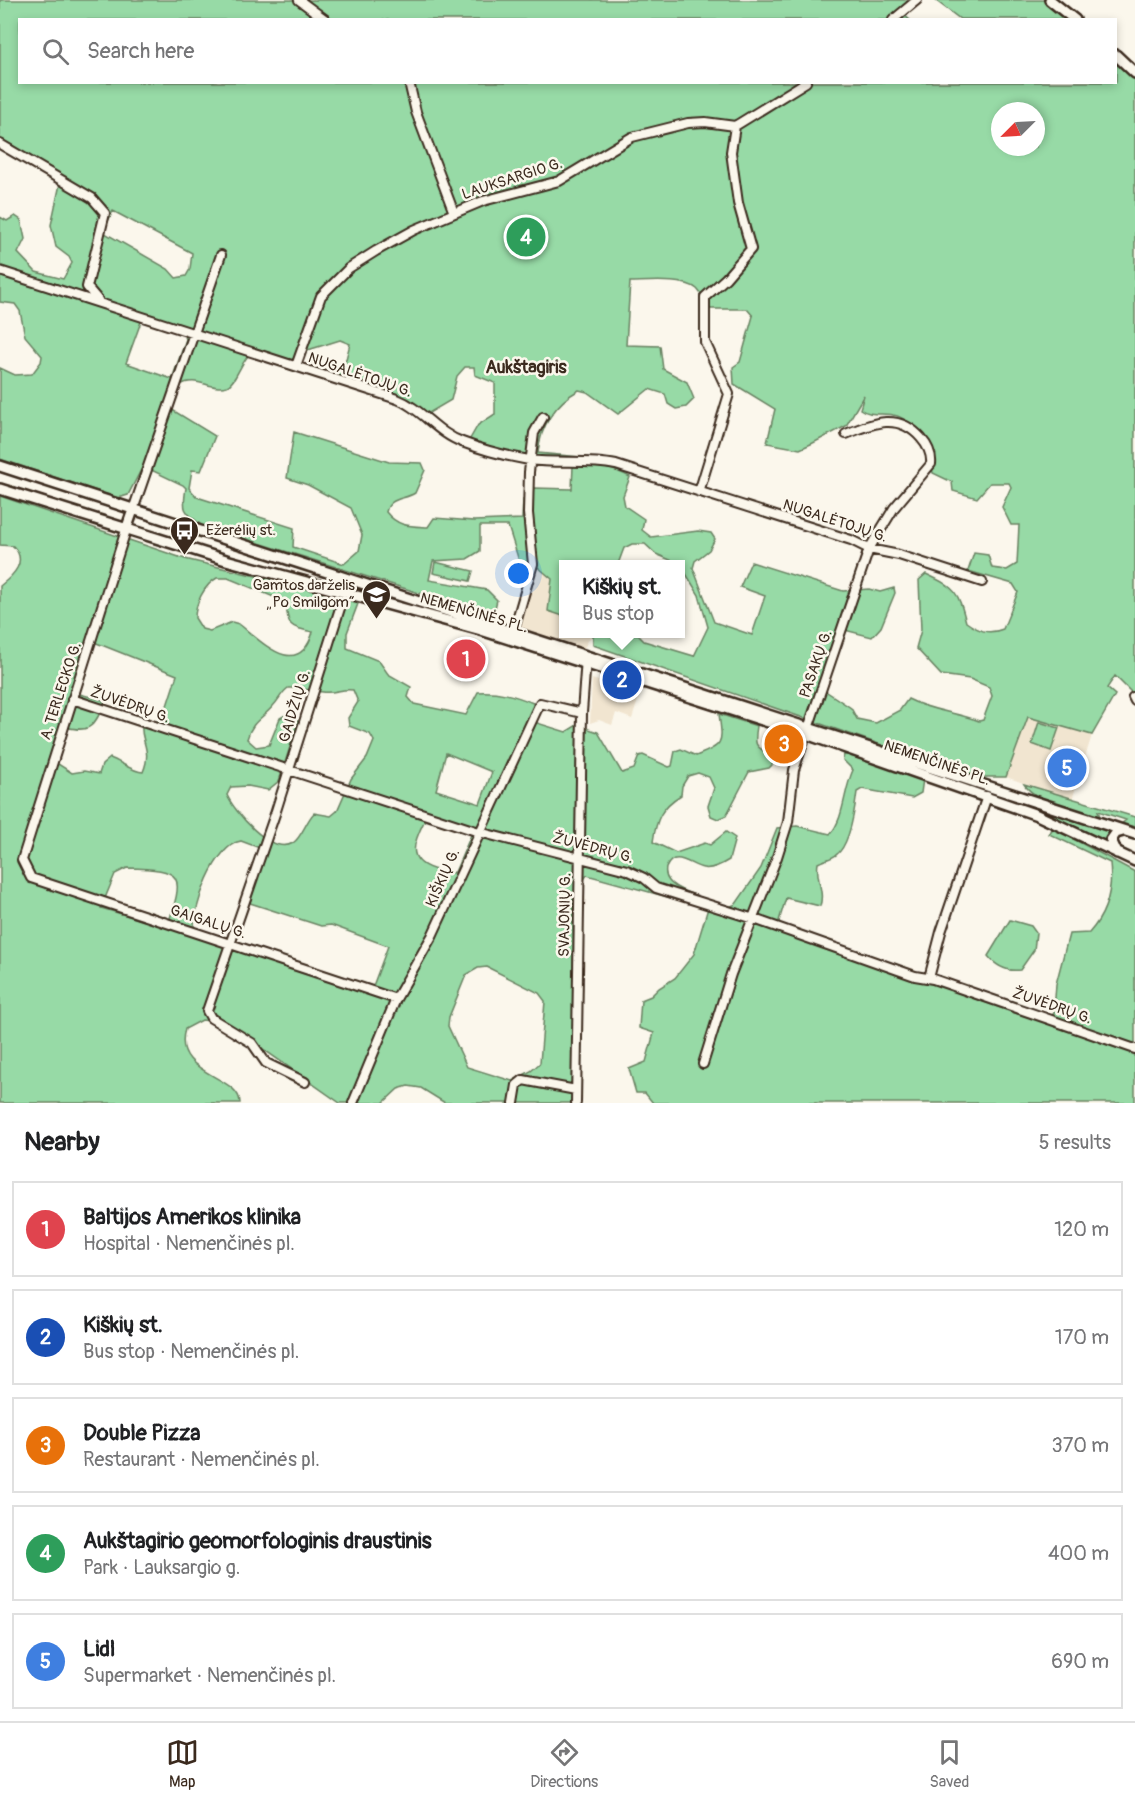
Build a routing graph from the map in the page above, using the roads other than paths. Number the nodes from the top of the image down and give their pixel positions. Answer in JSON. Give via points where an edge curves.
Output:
{"nodes":[{"id":1,"x":299,"y":0,"type":"edge"},
{"id":2,"x":917,"y":0,"type":"edge"},
{"id":3,"x":1050,"y":0,"type":"edge"},
{"id":4,"x":323,"y":18,"type":"edge"},
{"id":5,"x":895,"y":18,"type":"edge"},
{"id":6,"x":1072,"y":18,"type":"edge"},
{"id":7,"x":1117,"y":56,"type":"edge"},
{"id":8,"x":1135,"y":73,"type":"edge"},
{"id":9,"x":409,"y":84,"type":"edge"},
{"id":10,"x":803,"y":84,"type":"edge"},
{"id":11,"x":735,"y":126,"type":"junction"},
{"id":12,"x":0,"y":144,"type":"edge"},
{"id":13,"x":454,"y":213,"type":"junction"},
{"id":14,"x":220,"y":255,"type":"dead end"},
{"id":15,"x":0,"y":271,"type":"edge"},
{"id":16,"x":100,"y":302,"type":"junction"},
{"id":17,"x":192,"y":334,"type":"junction"},
{"id":18,"x":296,"y":366,"type":"junction"},
{"id":19,"x":543,"y":417,"type":"dead end"},
{"id":20,"x":846,"y":434,"type":"dead end"},
{"id":21,"x":530,"y":460,"type":"junction"},
{"id":22,"x":0,"y":466,"type":"edge"},
{"id":23,"x":0,"y":489,"type":"edge"},
{"id":24,"x":699,"y":492,"type":"junction"},
{"id":25,"x":133,"y":510,"type":"junction"},
{"id":26,"x":126,"y":530,"type":"junction"},
{"id":27,"x":869,"y":549,"type":"junction"},
{"id":28,"x":982,"y":582,"type":"dead end"},
{"id":29,"x":333,"y":589,"type":"junction"},
{"id":30,"x":356,"y":596,"type":"junction"},
{"id":31,"x":341,"y":605,"type":"junction"},
{"id":32,"x":513,"y":633,"type":"junction"},
{"id":33,"x":585,"y":659,"type":"junction"},
{"id":34,"x":72,"y":699,"type":"junction"},
{"id":35,"x":582,"y":713,"type":"junction"},
{"id":36,"x":807,"y":730,"type":"junction"},
{"id":37,"x":288,"y":772,"type":"junction"},
{"id":38,"x":987,"y":796,"type":"junction"},
{"id":39,"x":1123,"y":831,"type":"junction"},
{"id":40,"x":479,"y":832,"type":"junction"},
{"id":41,"x":1135,"y":834,"type":"edge"},
{"id":42,"x":1118,"y":853,"type":"junction"},
{"id":43,"x":579,"y":857,"type":"junction"},
{"id":44,"x":22,"y":860,"type":"joint"},
{"id":45,"x":1135,"y":861,"type":"edge"},
{"id":46,"x":754,"y":919,"type":"junction"},
{"id":47,"x":232,"y":944,"type":"junction"},
{"id":48,"x":929,"y":978,"type":"junction"},
{"id":49,"x":396,"y":999,"type":"junction"},
{"id":50,"x":1135,"y":1049,"type":"edge"},
{"id":51,"x":703,"y":1064,"type":"dead end"},
{"id":52,"x":305,"y":1082,"type":"dead end"},
{"id":53,"x":576,"y":1090,"type":"junction"},
{"id":54,"x":353,"y":1103,"type":"edge"},
{"id":55,"x":514,"y":1103,"type":"edge"},
{"id":56,"x":576,"y":1103,"type":"edge"}],
"edges":[{"from":1,"to":4,"type":"street"},
{"from":2,"to":5,"type":"street"},
{"from":3,"to":6,"type":"main road"},
{"from":7,"to":8,"type":"main road"},
{"from":9,"to":13,"type":"street","name":"LAUKSARGIO G."},
{"from":10,"to":11,"type":"street"},
{"from":11,"to":13,"type":"street","name":"LAUKSARGIO G.","via":[[705,122],[642,133],[559,181],[483,201]]},
{"from":11,"to":24,"type":"street","via":[[731,152],[738,203],[751,249],[705,297],[705,342],[729,394]]},
{"from":12,"to":16,"type":"street","via":[[92,198],[105,213],[87,287]]},
{"from":13,"to":18,"type":"street","name":"LAUKSARGIO G.","via":[[414,230],[349,268],[321,296]]},
{"from":14,"to":17,"type":"street"},
{"from":15,"to":16,"type":"street","name":"NUGALĖTOJŲ G."},
{"from":16,"to":17,"type":"street","name":"NUGALĖTOJŲ G."},
{"from":17,"to":18,"type":"street","name":"NUGALĖTOJŲ G."},
{"from":17,"to":25,"type":"street"},
{"from":18,"to":21,"type":"street","name":"NUGALĖTOJŲ G.","via":[[406,402],[458,440]]},
{"from":19,"to":21,"type":"street","via":[[534,433]]},
{"from":20,"to":27,"type":"street","name":"PASAKŲ G.","via":[[877,422],[901,423],[917,434],[931,456],[931,464],[894,508]]},
{"from":21,"to":24,"type":"street","name":"NUGALĖTOJŲ G.","via":[[604,463]]},
{"from":21,"to":32,"type":"street","via":[[528,513],[533,564]]},
{"from":22,"to":25,"type":"main road","name":"NEMENČINĖS PL."},
{"from":23,"to":26,"type":"main road","name":"NEMENČINĖS PL."},
{"from":24,"to":27,"type":"street","name":"NUGALĖTOJŲ G."},
{"from":25,"to":26,"type":"main road"},
{"from":25,"to":32,"type":"main road","name":"NEMENČINĖS PL."},
{"from":26,"to":29,"type":"main road","name":"NEMENČINĖS PL."},
{"from":26,"to":34,"type":"street","name":"A. TERLECKO G."},
{"from":27,"to":28,"type":"street","name":"NUGALĖTOJŲ G."},
{"from":27,"to":36,"type":"street","name":"PASAKŲ G."},
{"from":29,"to":30,"type":"main road","name":"NEMENČINĖS PL."},
{"from":29,"to":31,"type":"street"},
{"from":30,"to":31,"type":"street"},
{"from":30,"to":33,"type":"main road","name":"NEMENČINĖS PL."},
{"from":31,"to":37,"type":"street","name":"GAIDŽIŲ G."},
{"from":32,"to":33,"type":"main road","name":"NEMENČINĖS PL."},
{"from":33,"to":35,"type":"street","name":"SVAJONIŲ G."},
{"from":33,"to":36,"type":"main road","name":"NEMENČINĖS PL."},
{"from":34,"to":37,"type":"street","name":"ŽUVĖDRŲ G."},
{"from":34,"to":44,"type":"street","name":"A. TERLECKO G."},
{"from":35,"to":40,"type":"street","name":"KIŠKIŲ G.","via":[[540,703]]},
{"from":35,"to":43,"type":"street","name":"SVAJONIŲ G."},
{"from":36,"to":38,"type":"main road","name":"NEMENČINĖS PL."},
{"from":36,"to":39,"type":"main road","name":"NEMENČINĖS PL."},
{"from":36,"to":46,"type":"street","name":"PASAKŲ G.","via":[[790,783],[788,822]]},
{"from":37,"to":40,"type":"street","name":"ŽUVĖDRŲ G."},
{"from":37,"to":47,"type":"street","name":"GAIDŽIŲ G."},
{"from":38,"to":42,"type":"main road","name":"NEMENČINĖS PL.","via":[[1037,814]]},
{"from":38,"to":48,"type":"street"},
{"from":39,"to":41,"type":"main road","name":"NEMENČINĖS PL."},
{"from":39,"to":42,"type":"main road","via":[[1111,840]]},
{"from":40,"to":43,"type":"street","name":"ŽUVĖDRŲ G."},
{"from":40,"to":49,"type":"street","name":"KIŠKIŲ G.","via":[[432,936]]},
{"from":42,"to":45,"type":"main road","name":"NEMENČINĖS PL."},
{"from":43,"to":46,"type":"street","name":"ŽUVĖDRŲ G.","via":[[627,870],[656,888]]},
{"from":43,"to":53,"type":"street","name":"SVAJONIŲ G."},
{"from":44,"to":47,"type":"street","name":"GAIGALŲ G.","via":[[31,878]]},
{"from":46,"to":48,"type":"street","name":"ŽUVĖDRŲ G."},
{"from":46,"to":51,"type":"street","name":"PASAKŲ G.","via":[[731,974]]},
{"from":47,"to":49,"type":"street","name":"GAIGALŲ G."},
{"from":47,"to":52,"type":"street","name":"GAIDŽIŲ G.","via":[[208,1014],[252,1044],[266,1063]]},
{"from":48,"to":50,"type":"street","name":"ŽUVĖDRŲ G."},
{"from":49,"to":54,"type":"street","name":"KIŠKIŲ G."},
{"from":53,"to":55,"type":"street","via":[[523,1080],[517,1085]]},
{"from":53,"to":56,"type":"street","name":"SVAJONIŲ G."}]}
